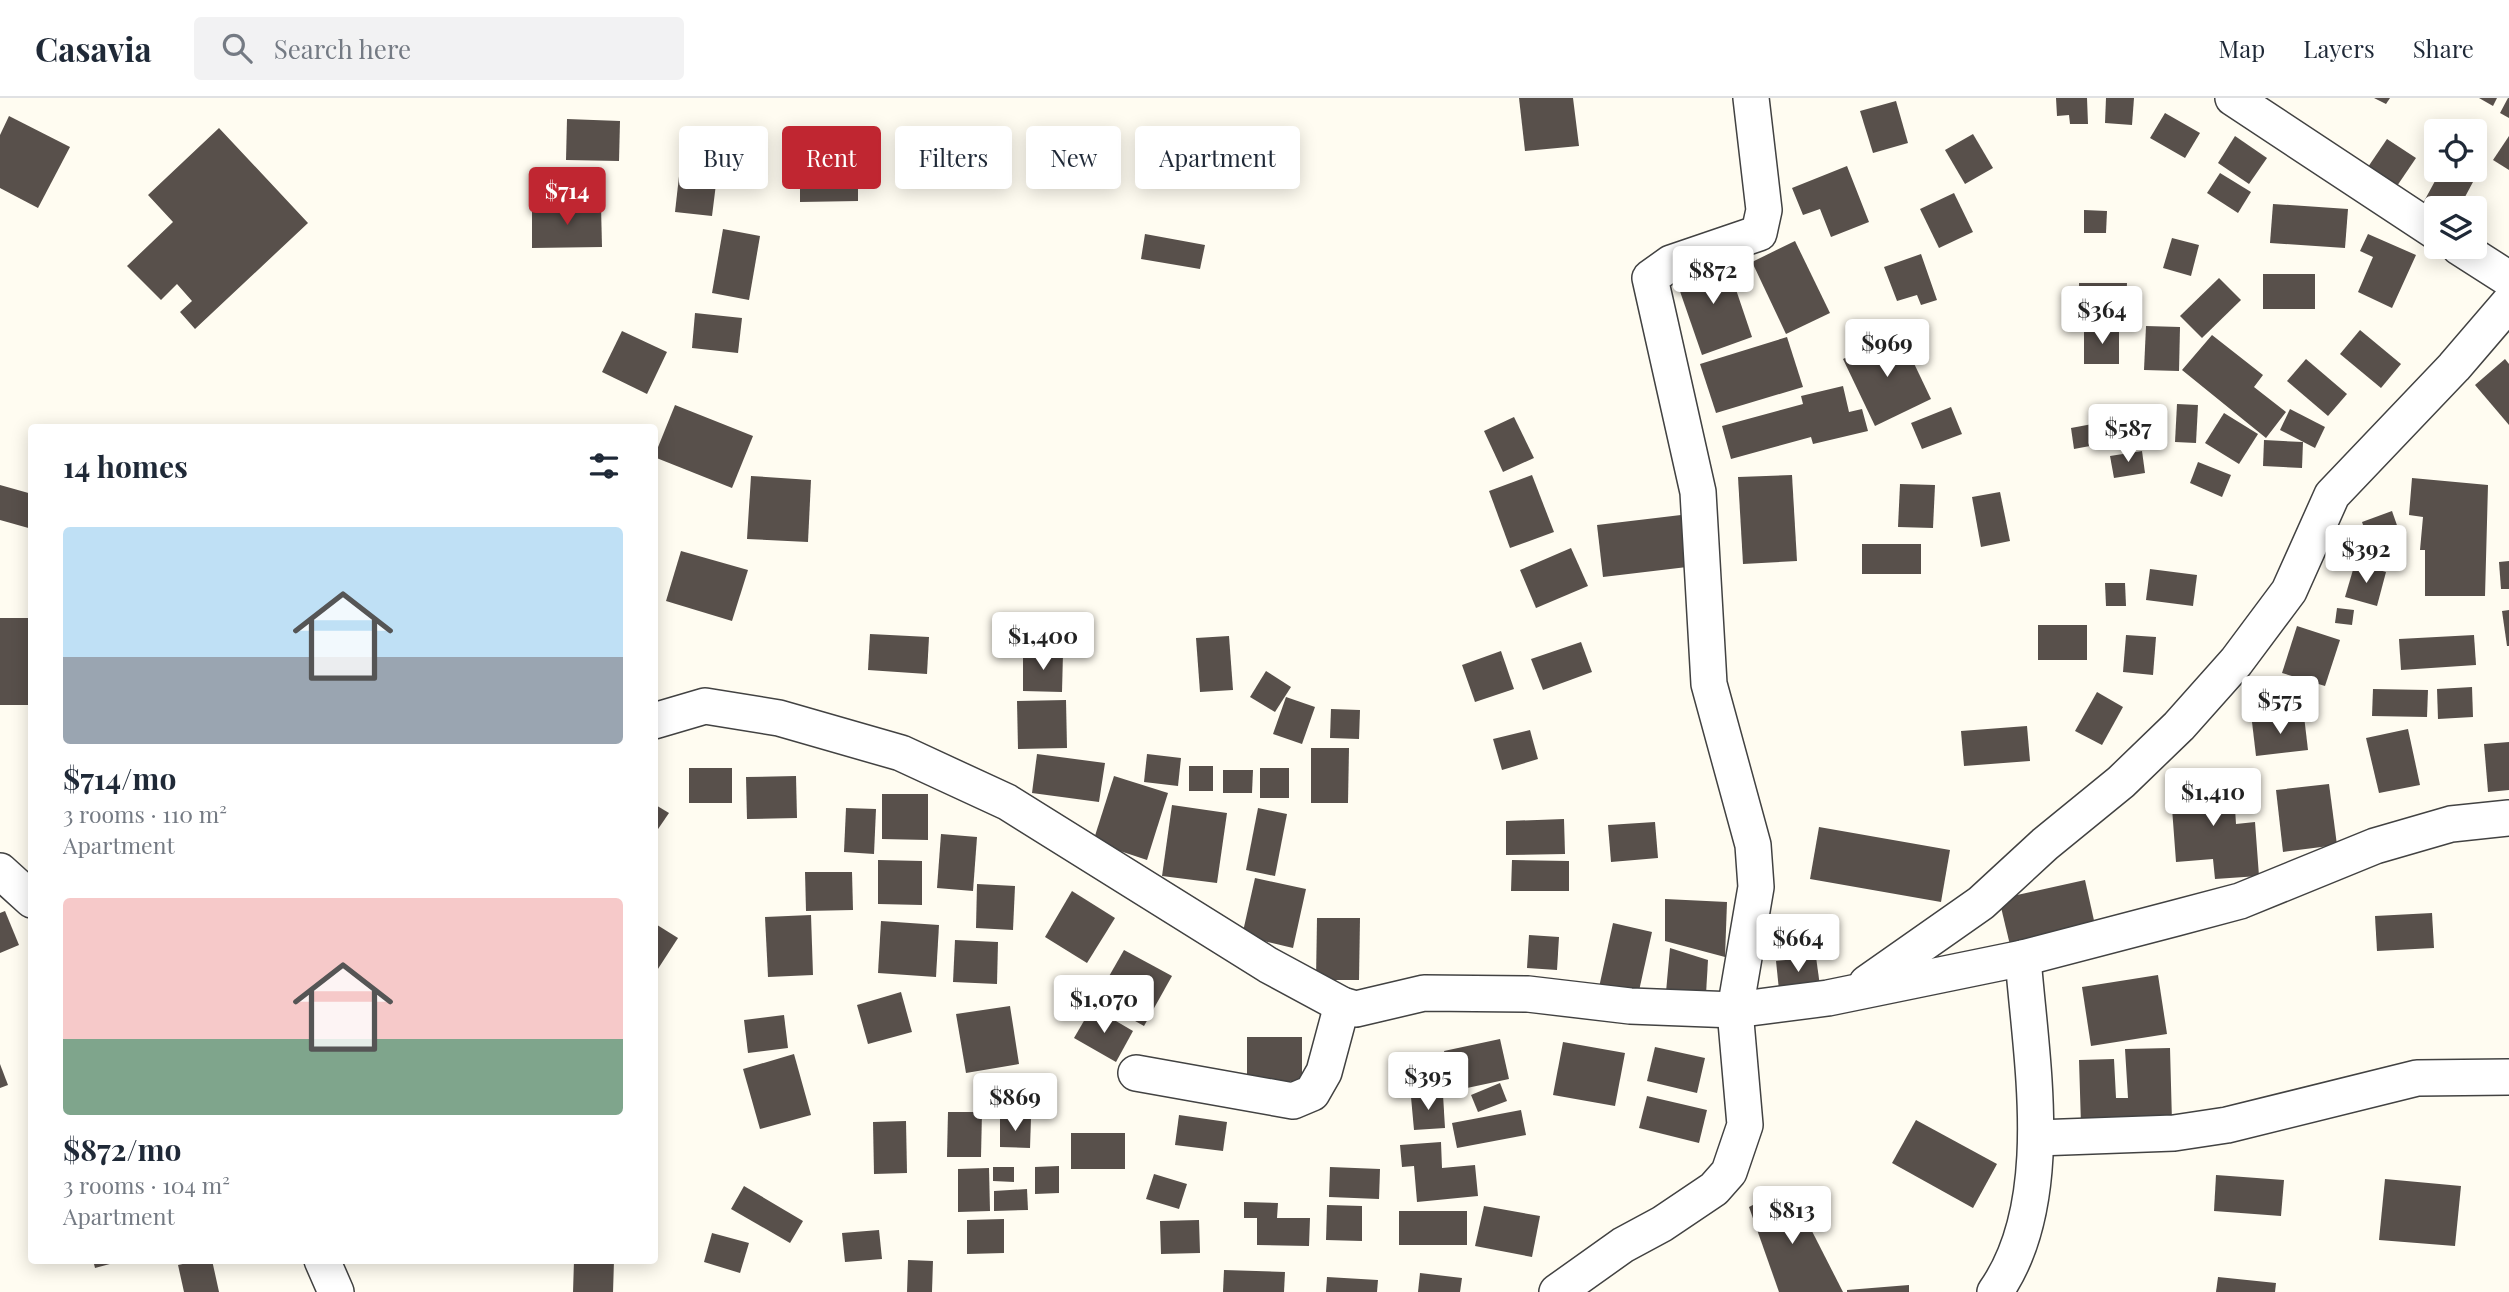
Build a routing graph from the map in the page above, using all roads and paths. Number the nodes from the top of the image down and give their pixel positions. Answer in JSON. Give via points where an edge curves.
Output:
{"nodes":[{"id":1,"x":1751,"y":98,"type":"edge"},
{"id":2,"x":2233,"y":98,"type":"edge"},
{"id":3,"x":2424,"y":224,"type":"edge"},
{"id":4,"x":2478,"y":259,"type":"edge"},
{"id":5,"x":2509,"y":279,"type":"edge"},
{"id":6,"x":2509,"y":303,"type":"edge"},
{"id":7,"x":658,"y":720,"type":"edge"},
{"id":8,"x":2509,"y":818,"type":"edge"},
{"id":9,"x":2,"y":868,"type":"edge"},
{"id":10,"x":28,"y":896,"type":"edge"},
{"id":11,"x":2023,"y":958,"type":"junction"},
{"id":12,"x":1828,"y":998,"type":"junction"},
{"id":13,"x":1342,"y":1005,"type":"junction"},
{"id":14,"x":1735,"y":1010,"type":"junction"},
{"id":15,"x":1136,"y":1073,"type":"dead end"},
{"id":16,"x":2509,"y":1077,"type":"edge"},
{"id":17,"x":2037,"y":1139,"type":"junction"},
{"id":18,"x":324,"y":1264,"type":"edge"},
{"id":19,"x":336,"y":1292,"type":"edge"},
{"id":20,"x":1557,"y":1292,"type":"edge"},
{"id":21,"x":1995,"y":1292,"type":"edge"}],
"edges":[{"from":1,"to":14,"type":"street","via":[[1764,210],[1759,233],[1671,262],[1650,278],[1698,492],[1709,684],[1754,845],[1756,887]]},
{"from":2,"to":3,"type":"street"},
{"from":4,"to":5,"type":"street"},
{"from":6,"to":12,"type":"street","via":[[2332,495],[2289,591],[2236,662],[2179,726],[1981,902],[1863,987]]},
{"from":7,"to":13,"type":"street","via":[[705,706],[779,718],[901,752],[1007,802],[1268,965]]},
{"from":8,"to":11,"type":"street","via":[[2438,828],[2375,846],[2240,901]]},
{"from":9,"to":10,"type":"street"},
{"from":11,"to":12,"type":"street"},
{"from":11,"to":17,"type":"street"},
{"from":12,"to":14,"type":"street"},
{"from":13,"to":14,"type":"street","via":[[1356,1009],[1424,993],[1528,993],[1630,1006]]},
{"from":13,"to":15,"type":"street","via":[[1324,1072],[1312,1093],[1293,1101]]},
{"from":14,"to":20,"type":"street","via":[[1745,1125],[1729,1172],[1700,1199]]},
{"from":16,"to":17,"type":"street","via":[[2417,1078],[2227,1125],[2174,1133]]},
{"from":17,"to":21,"type":"street","via":[[2028,1214],[2004,1280]]},
{"from":18,"to":19,"type":"street"}]}
